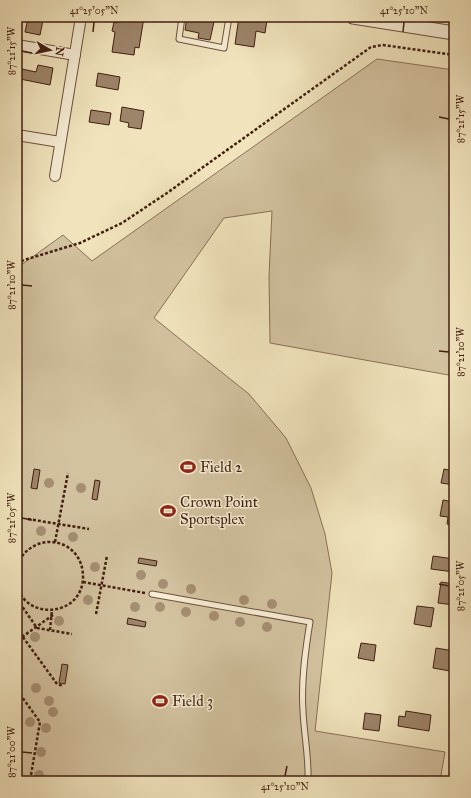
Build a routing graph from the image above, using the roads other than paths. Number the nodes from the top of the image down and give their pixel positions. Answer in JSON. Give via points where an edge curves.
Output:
{"nodes":[{"id":1,"x":81,"y":17,"type":"edge"},
{"id":2,"x":182,"y":17,"type":"edge"},
{"id":3,"x":230,"y":17,"type":"edge"},
{"id":4,"x":362,"y":18,"type":"edge"},
{"id":5,"x":454,"y":32,"type":"edge"},
{"id":6,"x":17,"y":44,"type":"edge"},
{"id":7,"x":75,"y":55,"type":"junction"},
{"id":8,"x":17,"y":135,"type":"edge"},
{"id":9,"x":60,"y":142,"type":"junction"},
{"id":10,"x":55,"y":176,"type":"dead end"},
{"id":11,"x":152,"y":594,"type":"road end"},
{"id":12,"x":308,"y":781,"type":"edge"}],
"edges":[{"from":1,"to":7,"type":"street"},
{"from":2,"to":3,"type":"lane","via":[[179,39],[224,48]]},
{"from":4,"to":5,"type":"street"},
{"from":6,"to":7,"type":"street"},
{"from":7,"to":9,"type":"street"},
{"from":8,"to":9,"type":"street"},
{"from":9,"to":10,"type":"street"},
{"from":11,"to":12,"type":"lane","via":[[310,622],[302,689]]}]}
